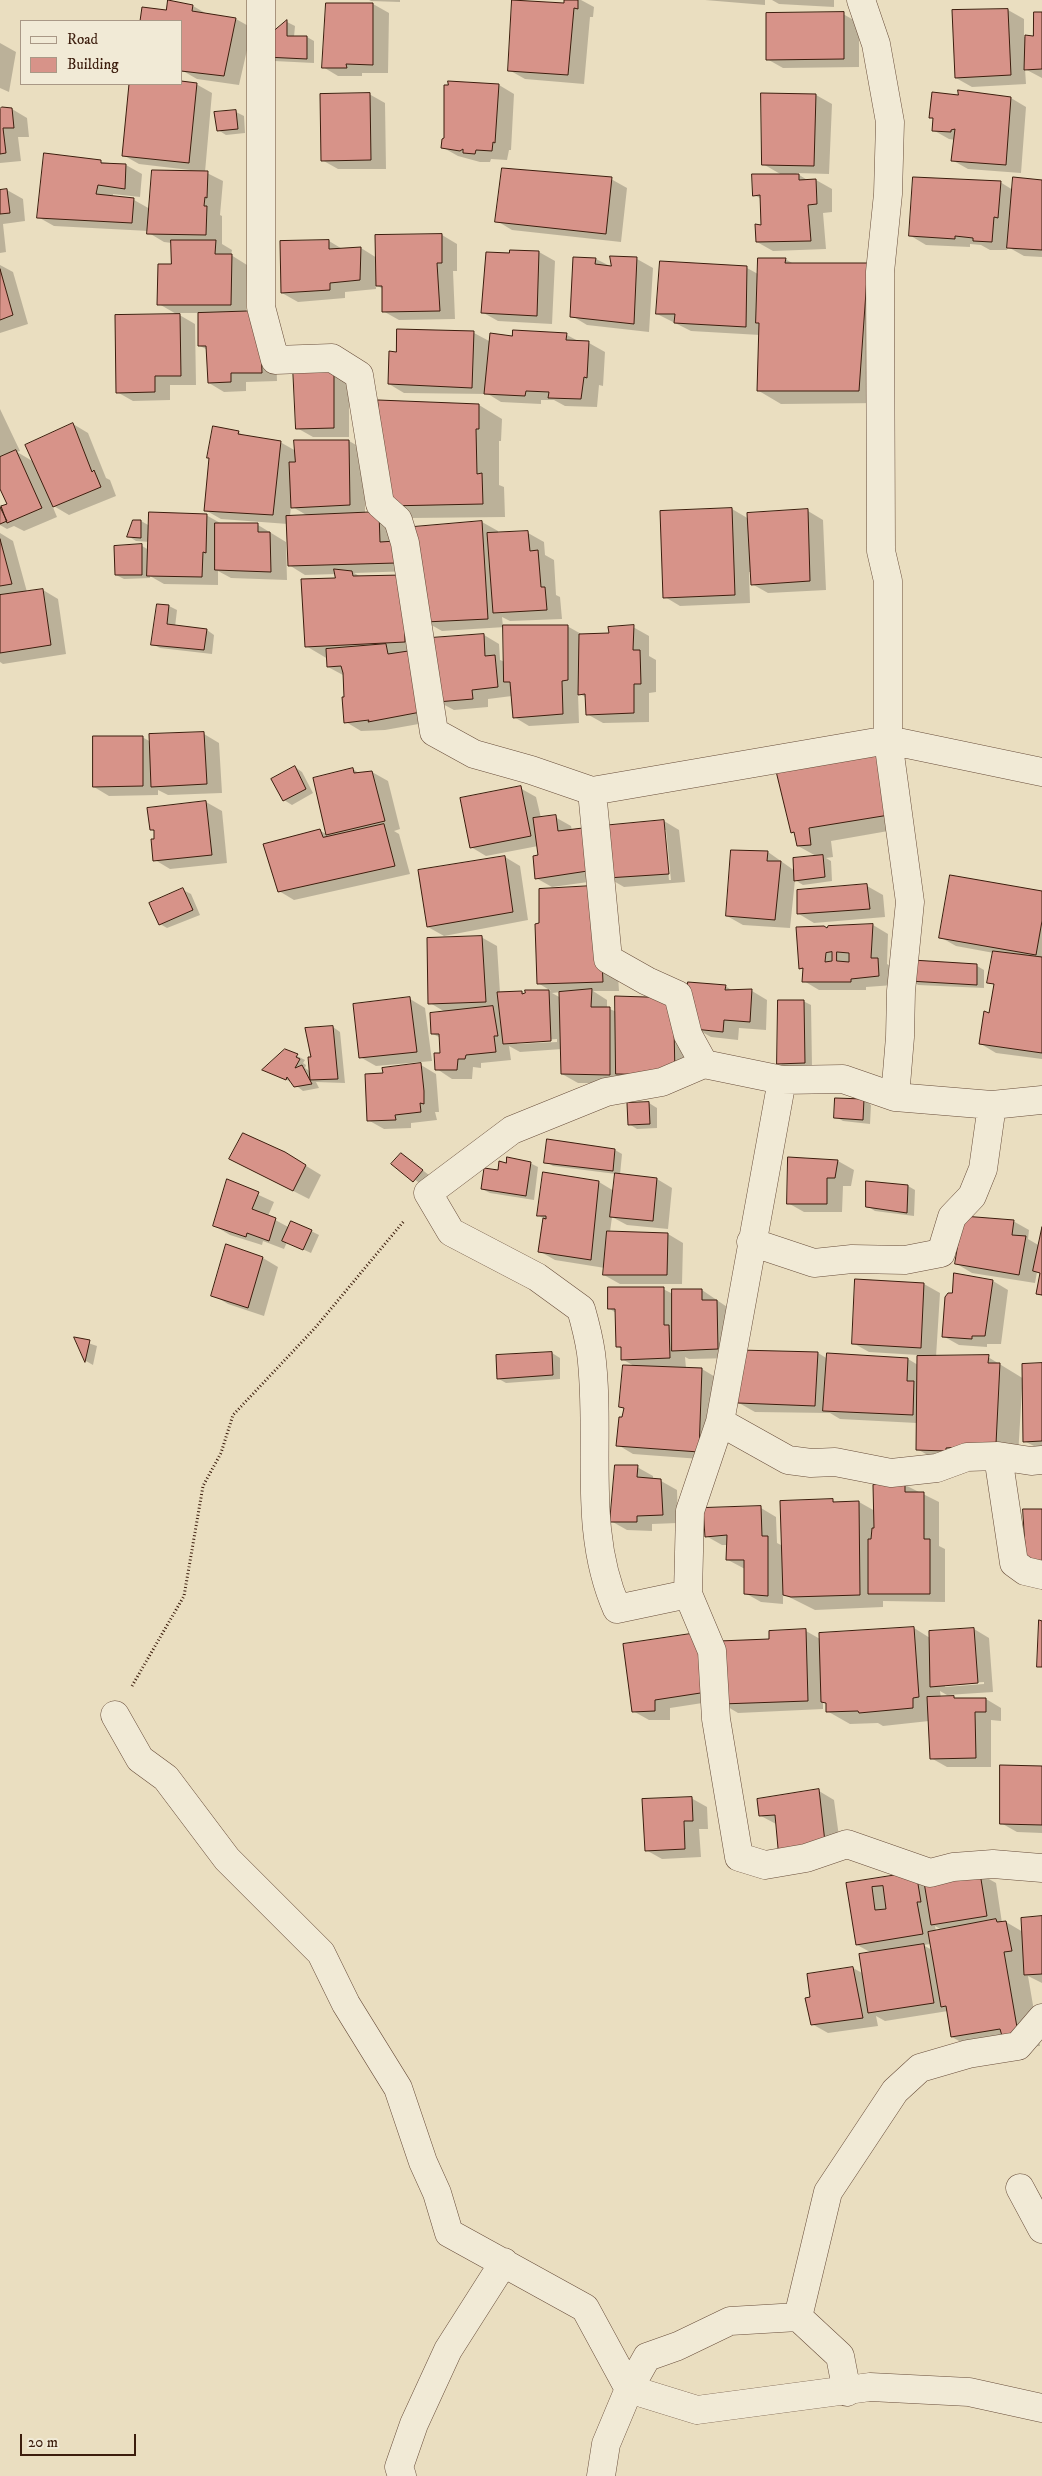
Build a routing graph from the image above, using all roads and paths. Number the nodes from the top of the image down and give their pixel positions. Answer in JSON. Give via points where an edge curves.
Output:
{"nodes":[{"id":1,"x":261,"y":0,"type":"edge"},
{"id":2,"x":861,"y":0,"type":"edge"},
{"id":3,"x":888,"y":740,"type":"junction"},
{"id":4,"x":1042,"y":772,"type":"edge"},
{"id":5,"x":592,"y":791,"type":"junction"},
{"id":6,"x":704,"y":1064,"type":"junction"},
{"id":7,"x":782,"y":1080,"type":"junction"},
{"id":8,"x":895,"y":1096,"type":"junction"},
{"id":9,"x":1042,"y":1100,"type":"edge"},
{"id":10,"x":992,"y":1105,"type":"junction"},
{"id":11,"x":428,"y":1193,"type":"junction"},
{"id":12,"x":751,"y":1242,"type":"junction"},
{"id":13,"x":720,"y":1422,"type":"junction"},
{"id":14,"x":998,"y":1456,"type":"junction"},
{"id":15,"x":1042,"y":1460,"type":"edge"},
{"id":16,"x":1042,"y":1575,"type":"edge"},
{"id":17,"x":688,"y":1594,"type":"junction"},
{"id":18,"x":115,"y":1715,"type":"joint"},
{"id":19,"x":1042,"y":1868,"type":"edge"},
{"id":20,"x":1042,"y":2018,"type":"edge"},
{"id":21,"x":1020,"y":2188,"type":"dead end"},
{"id":22,"x":1042,"y":2230,"type":"edge"},
{"id":23,"x":504,"y":2262,"type":"junction"},
{"id":24,"x":798,"y":2317,"type":"junction"},
{"id":25,"x":630,"y":2389,"type":"junction"},
{"id":26,"x":848,"y":2392,"type":"junction"},
{"id":27,"x":1042,"y":2408,"type":"edge"},
{"id":28,"x":402,"y":2476,"type":"edge"},
{"id":29,"x":600,"y":2476,"type":"edge"}],
"edges":[{"from":1,"to":5,"type":"street","via":[[261,307],[275,360],[332,358],[359,375],[380,504],[398,520],[405,543],[434,732],[474,754]]},
{"from":2,"to":3,"type":"street","via":[[876,44],[890,122],[888,194],[880,272],[881,551],[888,581]]},
{"from":3,"to":4,"type":"street"},
{"from":3,"to":5,"type":"street"},
{"from":3,"to":8,"type":"street","via":[[910,902]]},
{"from":5,"to":6,"type":"street","via":[[608,959],[647,982],[678,995],[688,1036]]},
{"from":6,"to":7,"type":"street"},
{"from":6,"to":11,"type":"street","via":[[662,1082],[606,1092],[512,1130]]},
{"from":7,"to":8,"type":"street","via":[[843,1079]]},
{"from":7,"to":12,"type":"street"},
{"from":8,"to":10,"type":"street"},
{"from":9,"to":10,"type":"street"},
{"from":10,"to":12,"type":"street","via":[[983,1169],[972,1196],[952,1217],[941,1253],[905,1260],[852,1259],[814,1263]]},
{"from":11,"to":17,"type":"street","via":[[451,1232],[537,1277],[581,1309],[591,1352],[594,1384],[596,1528],[607,1586],[617,1609]]},
{"from":11,"to":18,"type":"path","via":[[315,1328],[232,1415],[221,1453],[203,1486],[184,1596]]},
{"from":12,"to":13,"type":"street"},
{"from":13,"to":14,"type":"street","via":[[788,1460],[835,1462],[891,1473],[937,1468],[967,1457]]},
{"from":13,"to":17,"type":"street","via":[[690,1510]]},
{"from":14,"to":15,"type":"street"},
{"from":14,"to":16,"type":"street","via":[[1014,1563],[1025,1572]]},
{"from":17,"to":19,"type":"street","via":[[712,1651],[716,1719],[738,1857],[765,1865],[806,1858],[847,1844],[930,1873],[953,1867],[992,1864]]},
{"from":18,"to":23,"type":"street","via":[[140,1759],[166,1778],[228,1859],[321,1952],[346,2004],[398,2088],[449,2233]]},
{"from":20,"to":24,"type":"street","via":[[1018,2046],[968,2054],[920,2068],[895,2091],[828,2192]]},
{"from":21,"to":22,"type":"street"},
{"from":23,"to":25,"type":"street","via":[[585,2308]]},
{"from":23,"to":28,"type":"street","via":[[448,2350],[414,2424],[399,2467]]},
{"from":24,"to":25,"type":"street","via":[[730,2321],[647,2357]]},
{"from":24,"to":26,"type":"street","via":[[840,2356]]},
{"from":25,"to":26,"type":"street","via":[[697,2410]]},
{"from":25,"to":29,"type":"street","via":[[606,2444]]},
{"from":26,"to":27,"type":"street","via":[[870,2387],[969,2392]]}]}
